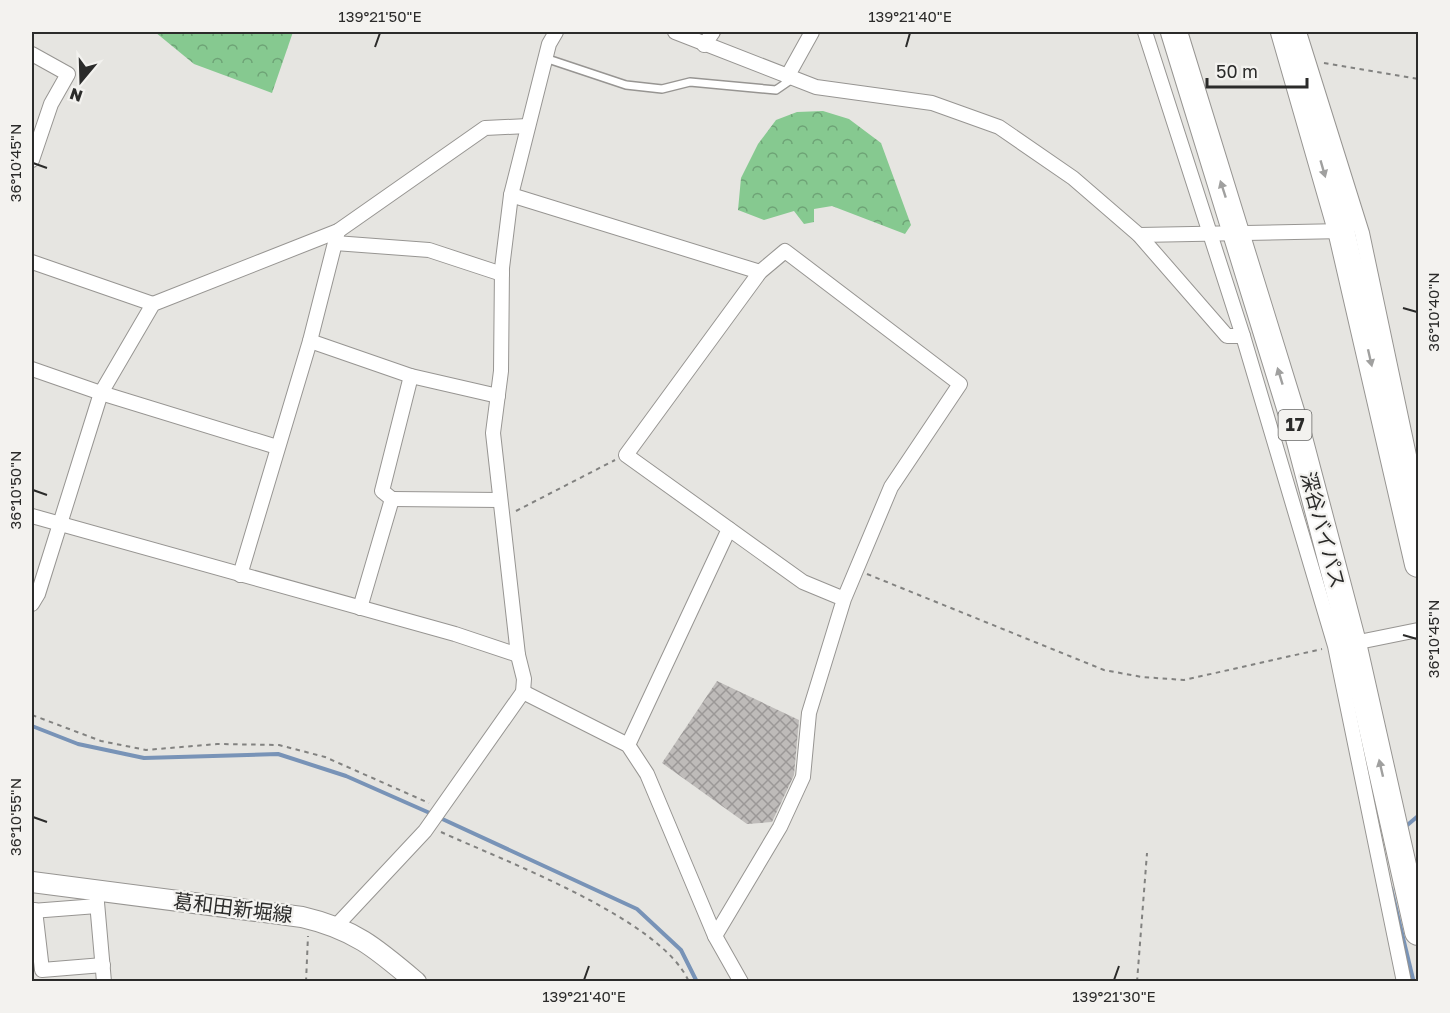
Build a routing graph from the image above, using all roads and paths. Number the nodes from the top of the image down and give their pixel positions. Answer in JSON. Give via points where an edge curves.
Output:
{"nodes":[{"id":1,"x":556,"y":32,"type":"edge"},
{"id":2,"x":675,"y":32,"type":"edge"},
{"id":3,"x":713,"y":32,"type":"edge"},
{"id":4,"x":812,"y":32,"type":"edge"},
{"id":5,"x":1145,"y":32,"type":"edge"},
{"id":6,"x":1174,"y":32,"type":"edge"},
{"id":7,"x":1284,"y":32,"type":"edge"},
{"id":8,"x":1299,"y":32,"type":"edge"},
{"id":9,"x":704,"y":45,"type":"junction"},
{"id":10,"x":32,"y":54,"type":"edge"},
{"id":11,"x":545,"y":58,"type":"junction"},
{"id":12,"x":1308,"y":60,"type":"junction"},
{"id":13,"x":790,"y":78,"type":"junction"},
{"id":14,"x":1419,"y":79,"type":"edge"},
{"id":15,"x":528,"y":126,"type":"junction"},
{"id":16,"x":32,"y":160,"type":"edge"},
{"id":17,"x":512,"y":195,"type":"junction"},
{"id":18,"x":1351,"y":231,"type":"junction"},
{"id":19,"x":1210,"y":233,"type":"junction"},
{"id":20,"x":1237,"y":234,"type":"junction"},
{"id":21,"x":1139,"y":235,"type":"junction"},
{"id":22,"x":337,"y":237,"type":"junction"},
{"id":23,"x":32,"y":262,"type":"edge"},
{"id":24,"x":760,"y":272,"type":"junction"},
{"id":25,"x":502,"y":274,"type":"junction"},
{"id":26,"x":153,"y":304,"type":"junction"},
{"id":27,"x":1243,"y":336,"type":"junction"},
{"id":28,"x":310,"y":341,"type":"junction"},
{"id":29,"x":32,"y":369,"type":"edge"},
{"id":30,"x":411,"y":376,"type":"junction"},
{"id":31,"x":100,"y":393,"type":"junction"},
{"id":32,"x":498,"y":396,"type":"junction"},
{"id":33,"x":277,"y":447,"type":"junction"},
{"id":34,"x":626,"y":454,"type":"junction"},
{"id":35,"x":1419,"y":498,"type":"edge"},
{"id":36,"x":392,"y":499,"type":"junction"},
{"id":37,"x":500,"y":500,"type":"junction"},
{"id":38,"x":502,"y":515,"type":"junction"},
{"id":39,"x":32,"y":516,"type":"edge"},
{"id":40,"x":60,"y":524,"type":"junction"},
{"id":41,"x":729,"y":529,"type":"junction"},
{"id":42,"x":1419,"y":564,"type":"edge"},
{"id":43,"x":856,"y":570,"type":"junction"},
{"id":44,"x":240,"y":574,"type":"junction"},
{"id":45,"x":844,"y":599,"type":"junction"},
{"id":46,"x":32,"y":604,"type":"edge"},
{"id":47,"x":360,"y":608,"type":"junction"},
{"id":48,"x":1419,"y":630,"type":"edge"},
{"id":49,"x":1344,"y":645,"type":"junction"},
{"id":50,"x":518,"y":655,"type":"junction"},
{"id":51,"x":523,"y":692,"type":"junction"},
{"id":52,"x":32,"y":715,"type":"edge"},
{"id":53,"x":628,"y":746,"type":"junction"},
{"id":54,"x":440,"y":808,"type":"junction"},
{"id":55,"x":429,"y":825,"type":"junction"},
{"id":56,"x":1147,"y":853,"type":"dead end"},
{"id":57,"x":32,"y":882,"type":"edge"},
{"id":58,"x":97,"y":899,"type":"junction"},
{"id":59,"x":33,"y":911,"type":"edge"},
{"id":60,"x":310,"y":919,"type":"junction"},
{"id":61,"x":337,"y":926,"type":"junction"},
{"id":62,"x":1419,"y":932,"type":"edge"},
{"id":63,"x":715,"y":936,"type":"junction"},
{"id":64,"x":103,"y":965,"type":"junction"},
{"id":65,"x":104,"y":981,"type":"edge"},
{"id":66,"x":306,"y":981,"type":"edge"},
{"id":67,"x":416,"y":981,"type":"edge"},
{"id":68,"x":689,"y":981,"type":"edge"},
{"id":69,"x":741,"y":981,"type":"edge"},
{"id":70,"x":1137,"y":981,"type":"edge"},
{"id":71,"x":1404,"y":981,"type":"edge"}],
"edges":[{"from":1,"to":11,"type":"street"},
{"from":2,"to":9,"type":"street"},
{"from":3,"to":9,"type":"street"},
{"from":4,"to":13,"type":"street"},
{"from":5,"to":19,"type":"street"},
{"from":20,"to":6,"type":"highway","name":"深谷バイパス","number":"17","one_way":true},
{"from":7,"to":18,"type":"highway","one_way":true},
{"from":8,"to":12,"type":"street"},
{"from":9,"to":13,"type":"street"},
{"from":10,"to":16,"type":"street","via":[[68,74],[51,104]]},
{"from":11,"to":13,"type":"lane","via":[[626,86],[662,89],[690,82],[776,90]]},
{"from":11,"to":15,"type":"street"},
{"from":12,"to":14,"type":"path"},
{"from":12,"to":18,"type":"street"},
{"from":13,"to":21,"type":"street","via":[[816,87],[932,103],[999,127],[1072,178]]},
{"from":15,"to":17,"type":"street"},
{"from":15,"to":22,"type":"street","via":[[485,128]]},
{"from":17,"to":24,"type":"street"},
{"from":17,"to":25,"type":"street"},
{"from":18,"to":20,"type":"street"},
{"from":18,"to":35,"type":"street"},
{"from":18,"to":42,"type":"highway","one_way":true},
{"from":19,"to":20,"type":"street"},
{"from":19,"to":21,"type":"street"},
{"from":19,"to":27,"type":"street"},
{"from":49,"to":20,"type":"highway","name":"深谷バイパス","number":"17","one_way":true,"via":[[1298,434]]},
{"from":21,"to":27,"type":"street","via":[[1227,336]]},
{"from":22,"to":25,"type":"street","via":[[429,250]]},
{"from":22,"to":26,"type":"street"},
{"from":22,"to":28,"type":"street"},
{"from":23,"to":26,"type":"street"},
{"from":24,"to":34,"type":"street"},
{"from":24,"to":43,"type":"street","via":[[785,251],[960,384],[891,487]]},
{"from":25,"to":32,"type":"street"},
{"from":26,"to":31,"type":"street"},
{"from":27,"to":49,"type":"street"},
{"from":28,"to":30,"type":"street"},
{"from":28,"to":33,"type":"street"},
{"from":29,"to":31,"type":"street"},
{"from":30,"to":32,"type":"street"},
{"from":30,"to":36,"type":"street","via":[[382,491]]},
{"from":31,"to":33,"type":"street"},
{"from":31,"to":40,"type":"street"},
{"from":32,"to":37,"type":"street","via":[[493,433]]},
{"from":33,"to":44,"type":"street"},
{"from":34,"to":38,"type":"path","via":[[517,511]]},
{"from":34,"to":41,"type":"street"},
{"from":36,"to":37,"type":"street"},
{"from":36,"to":47,"type":"street"},
{"from":37,"to":38,"type":"street"},
{"from":38,"to":50,"type":"street"},
{"from":39,"to":40,"type":"street"},
{"from":40,"to":44,"type":"street"},
{"from":40,"to":46,"type":"street"},
{"from":41,"to":45,"type":"street","via":[[803,582]]},
{"from":41,"to":53,"type":"street"},
{"from":43,"to":45,"type":"street"},
{"from":43,"to":49,"type":"path","via":[[1104,670],[1142,677],[1184,680]]},
{"from":44,"to":47,"type":"street"},
{"from":45,"to":63,"type":"street","via":[[809,713],[803,777],[780,827]]},
{"from":47,"to":50,"type":"street"},
{"from":48,"to":49,"type":"street"},
{"from":62,"to":49,"type":"highway","name":"深谷バイパス","number":"17","one_way":true},
{"from":49,"to":71,"type":"street"},
{"from":50,"to":51,"type":"street"},
{"from":51,"to":53,"type":"street"},
{"from":51,"to":54,"type":"street"},
{"from":52,"to":54,"type":"path","via":[[101,741],[146,750],[217,744],[279,745],[325,757]]},
{"from":53,"to":63,"type":"street","via":[[647,774]]},
{"from":54,"to":55,"type":"street"},
{"from":55,"to":61,"type":"street"},
{"from":55,"to":68,"type":"path","via":[[583,898],[644,932],[683,968]]},
{"from":56,"to":70,"type":"path"},
{"from":57,"to":58,"type":"main road","name":"葛和田新堀線"},
{"from":58,"to":59,"type":"street"},
{"from":58,"to":60,"type":"main road","name":"葛和田新堀線"},
{"from":58,"to":64,"type":"street"},
{"from":59,"to":64,"type":"street","via":[[42,970]]},
{"from":60,"to":61,"type":"main road","name":"葛和田新堀線"},
{"from":60,"to":66,"type":"path"},
{"from":61,"to":67,"type":"main road","name":"葛和田新堀線","via":[[368,942]]},
{"from":63,"to":69,"type":"street"},
{"from":64,"to":65,"type":"street"}]}
